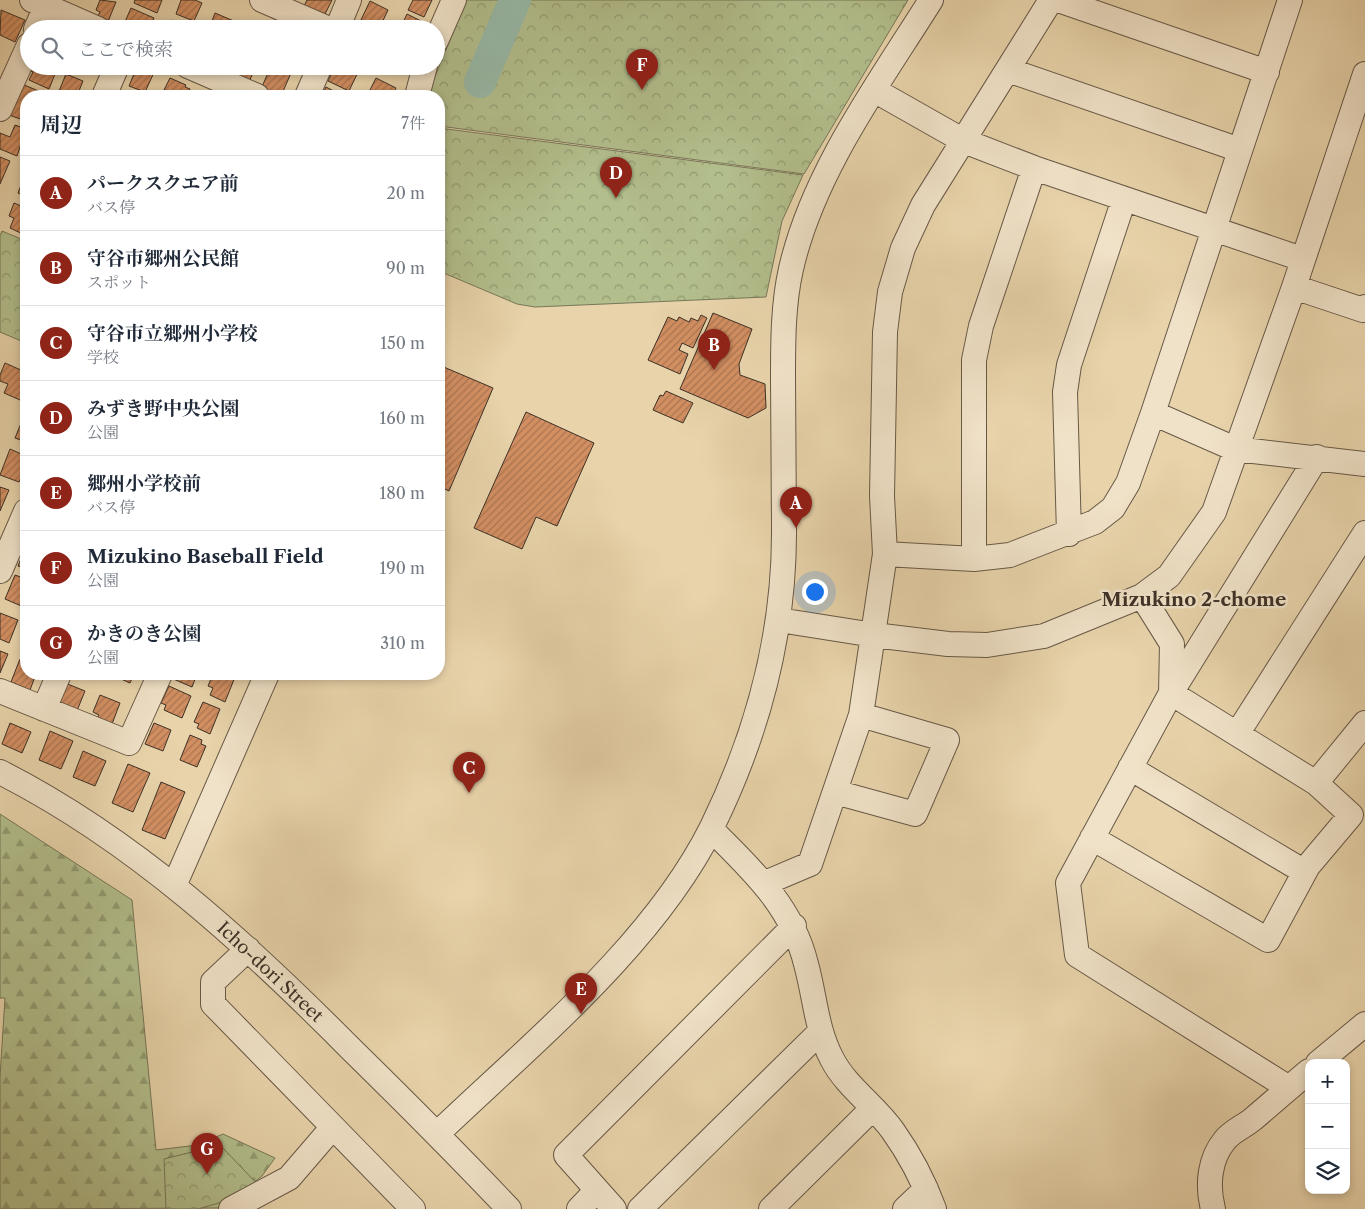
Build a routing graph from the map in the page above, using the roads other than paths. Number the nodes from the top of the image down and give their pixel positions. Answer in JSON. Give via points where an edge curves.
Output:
{"nodes":[{"id":1,"x":262,"y":0,"type":"edge"},
{"id":2,"x":349,"y":0,"type":"edge"},
{"id":3,"x":454,"y":0,"type":"edge"},
{"id":4,"x":931,"y":0,"type":"edge"},
{"id":5,"x":1051,"y":0,"type":"edge"},
{"id":6,"x":1058,"y":0,"type":"edge"},
{"id":7,"x":1290,"y":0,"type":"edge"},
{"id":8,"x":39,"y":3,"type":"edge"},
{"id":9,"x":37,"y":20,"type":"edge"},
{"id":10,"x":78,"y":20,"type":"edge"},
{"id":11,"x":308,"y":20,"type":"edge"},
{"id":12,"x":341,"y":20,"type":"edge"},
{"id":13,"x":445,"y":20,"type":"edge"},
{"id":14,"x":20,"y":65,"type":"edge"},
{"id":15,"x":1008,"y":70,"type":"junction"},
{"id":16,"x":1267,"y":72,"type":"junction"},
{"id":17,"x":1365,"y":74,"type":"edge"},
{"id":18,"x":114,"y":75,"type":"edge"},
{"id":19,"x":197,"y":75,"type":"edge"},
{"id":20,"x":316,"y":75,"type":"edge"},
{"id":21,"x":421,"y":75,"type":"edge"},
{"id":22,"x":210,"y":87,"type":"edge"},
{"id":23,"x":107,"y":90,"type":"edge"},
{"id":24,"x":226,"y":90,"type":"edge"},
{"id":25,"x":310,"y":90,"type":"edge"},
{"id":26,"x":418,"y":90,"type":"edge"},
{"id":27,"x":874,"y":90,"type":"junction"},
{"id":28,"x":0,"y":110,"type":"edge"},
{"id":29,"x":964,"y":141,"type":"junction"},
{"id":30,"x":1240,"y":150,"type":"junction"},
{"id":31,"x":1034,"y":168,"type":"junction"},
{"id":32,"x":1124,"y":199,"type":"junction"},
{"id":33,"x":1213,"y":229,"type":"junction"},
{"id":34,"x":1302,"y":259,"type":"junction"},
{"id":35,"x":1294,"y":287,"type":"junction"},
{"id":36,"x":1365,"y":307,"type":"edge"},
{"id":37,"x":1153,"y":413,"type":"junction"},
{"id":38,"x":1235,"y":449,"type":"junction"},
{"id":39,"x":1316,"y":458,"type":"junction"},
{"id":40,"x":1365,"y":464,"type":"edge"},
{"id":41,"x":20,"y":525,"type":"edge"},
{"id":42,"x":1069,"y":534,"type":"junction"},
{"id":43,"x":1365,"y":534,"type":"edge"},
{"id":44,"x":885,"y":554,"type":"junction"},
{"id":45,"x":974,"y":559,"type":"junction"},
{"id":46,"x":0,"y":571,"type":"edge"},
{"id":47,"x":1142,"y":596,"type":"junction"},
{"id":48,"x":779,"y":620,"type":"junction"},
{"id":49,"x":874,"y":635,"type":"junction"},
{"id":50,"x":56,"y":680,"type":"edge"},
{"id":51,"x":157,"y":680,"type":"edge"},
{"id":52,"x":264,"y":680,"type":"edge"},
{"id":53,"x":0,"y":691,"type":"edge"},
{"id":54,"x":1171,"y":693,"type":"junction"},
{"id":55,"x":44,"y":709,"type":"junction"},
{"id":56,"x":861,"y":715,"type":"junction"},
{"id":57,"x":1365,"y":723,"type":"edge"},
{"id":58,"x":1237,"y":734,"type":"junction"},
{"id":59,"x":1130,"y":768,"type":"junction"},
{"id":60,"x":0,"y":772,"type":"edge"},
{"id":61,"x":1316,"y":783,"type":"junction"},
{"id":62,"x":835,"y":792,"type":"junction"},
{"id":63,"x":711,"y":829,"type":"junction"},
{"id":64,"x":1092,"y":838,"type":"junction"},
{"id":65,"x":1308,"y":866,"type":"junction"},
{"id":66,"x":764,"y":884,"type":"junction"},
{"id":67,"x":174,"y":886,"type":"junction"},
{"id":68,"x":794,"y":926,"type":"junction"},
{"id":69,"x":248,"y":949,"type":"junction"},
{"id":70,"x":1365,"y":1024,"type":"edge"},
{"id":71,"x":820,"y":1032,"type":"junction"},
{"id":72,"x":1323,"y":1059,"type":"edge"},
{"id":73,"x":1305,"y":1074,"type":"edge"},
{"id":74,"x":1289,"y":1088,"type":"junction"},
{"id":75,"x":872,"y":1109,"type":"junction"},
{"id":76,"x":332,"y":1128,"type":"junction"},
{"id":77,"x":437,"y":1134,"type":"junction"},
{"id":78,"x":597,"y":1190,"type":"junction"},
{"id":79,"x":930,"y":1199,"type":"edge"},
{"id":80,"x":231,"y":1209,"type":"edge"},
{"id":81,"x":413,"y":1209,"type":"edge"},
{"id":82,"x":509,"y":1209,"type":"edge"},
{"id":83,"x":579,"y":1209,"type":"edge"},
{"id":84,"x":614,"y":1209,"type":"edge"},
{"id":85,"x":640,"y":1209,"type":"edge"},
{"id":86,"x":771,"y":1209,"type":"edge"},
{"id":87,"x":905,"y":1209,"type":"edge"},
{"id":88,"x":1213,"y":1209,"type":"edge"}],
"edges":[{"from":1,"to":11,"type":"street"},
{"from":2,"to":12,"type":"street"},
{"from":3,"to":13,"type":"street"},
{"from":4,"to":27,"type":"street"},
{"from":5,"to":15,"type":"street"},
{"from":6,"to":16,"type":"street"},
{"from":7,"to":16,"type":"street"},
{"from":8,"to":9,"type":"street"},
{"from":8,"to":10,"type":"street"},
{"from":14,"to":28,"type":"street"},
{"from":15,"to":29,"type":"street"},
{"from":15,"to":30,"type":"street"},
{"from":16,"to":30,"type":"street"},
{"from":17,"to":34,"type":"street"},
{"from":18,"to":23,"type":"street"},
{"from":19,"to":22,"type":"street"},
{"from":20,"to":25,"type":"street"},
{"from":21,"to":26,"type":"street"},
{"from":22,"to":24,"type":"street"},
{"from":27,"to":29,"type":"street"},
{"from":27,"to":48,"type":"street","via":[[837,152],[812,203],[791,268],[785,303],[783,358],[784,532]]},
{"from":29,"to":31,"type":"street"},
{"from":29,"to":44,"type":"street","via":[[923,205],[903,248],[890,292],[884,332],[882,496]]},
{"from":30,"to":33,"type":"street"},
{"from":31,"to":32,"type":"street"},
{"from":31,"to":45,"type":"street","via":[[981,326],[974,360]]},
{"from":32,"to":33,"type":"street"},
{"from":32,"to":42,"type":"street","via":[[1068,365],[1065,392]]},
{"from":33,"to":34,"type":"street"},
{"from":33,"to":37,"type":"street"},
{"from":34,"to":35,"type":"street"},
{"from":35,"to":36,"type":"street","via":[[1363,310]]},
{"from":35,"to":38,"type":"street"},
{"from":37,"to":38,"type":"street"},
{"from":37,"to":42,"type":"street","via":[[1128,483],[1113,508],[1095,522]]},
{"from":38,"to":39,"type":"street"},
{"from":38,"to":47,"type":"street","via":[[1209,520],[1169,576]]},
{"from":39,"to":40,"type":"street"},
{"from":39,"to":54,"type":"street"},
{"from":41,"to":46,"type":"street"},
{"from":42,"to":45,"type":"street","via":[[1010,555]]},
{"from":43,"to":58,"type":"street"},
{"from":44,"to":45,"type":"street"},
{"from":44,"to":49,"type":"street"},
{"from":47,"to":49,"type":"street","via":[[1044,636],[987,645]]},
{"from":47,"to":54,"type":"street","via":[[1172,644]]},
{"from":48,"to":49,"type":"street"},
{"from":48,"to":63,"type":"street","via":[[773,655],[748,741]]},
{"from":49,"to":56,"type":"street"},
{"from":50,"to":55,"type":"street"},
{"from":51,"to":55,"type":"street","via":[[129,743]]},
{"from":52,"to":67,"type":"street"},
{"from":53,"to":55,"type":"street"},
{"from":54,"to":58,"type":"street"},
{"from":54,"to":59,"type":"street"},
{"from":56,"to":62,"type":"street"},
{"from":56,"to":62,"type":"street","via":[[946,740],[915,814]]},
{"from":57,"to":61,"type":"street"},
{"from":58,"to":61,"type":"street"},
{"from":59,"to":64,"type":"street"},
{"from":59,"to":65,"type":"street","via":[[1298,868]]},
{"from":60,"to":67,"type":"street","name":"Icho-dori Street","via":[[86,822]]},
{"from":61,"to":65,"type":"street","via":[[1351,814]]},
{"from":62,"to":66,"type":"street","via":[[810,864]]},
{"from":63,"to":66,"type":"street"},
{"from":63,"to":77,"type":"street","via":[[662,907],[624,951]]},
{"from":64,"to":65,"type":"street","via":[[1268,940]]},
{"from":64,"to":74,"type":"street","via":[[1068,883],[1077,955]]},
{"from":66,"to":68,"type":"street"},
{"from":67,"to":69,"type":"street","name":"Icho-dori Street"},
{"from":68,"to":71,"type":"street","via":[[806,962]]},
{"from":68,"to":78,"type":"street","via":[[566,1155]]},
{"from":69,"to":76,"type":"street","via":[[213,982],[213,1004]]},
{"from":69,"to":77,"type":"street","name":"Icho-dori Street"},
{"from":70,"to":72,"type":"street"},
{"from":71,"to":75,"type":"street","via":[[832,1060],[846,1081]]},
{"from":71,"to":85,"type":"street"},
{"from":73,"to":74,"type":"street"},
{"from":74,"to":88,"type":"street","via":[[1226,1139],[1209,1176]]},
{"from":75,"to":79,"type":"street","via":[[893,1130]]},
{"from":75,"to":86,"type":"street"},
{"from":76,"to":80,"type":"street","via":[[289,1178]]},
{"from":76,"to":81,"type":"street"},
{"from":77,"to":82,"type":"street","name":"Icho-dori Street"},
{"from":78,"to":83,"type":"street"},
{"from":78,"to":84,"type":"street"},
{"from":79,"to":87,"type":"street"}]}
